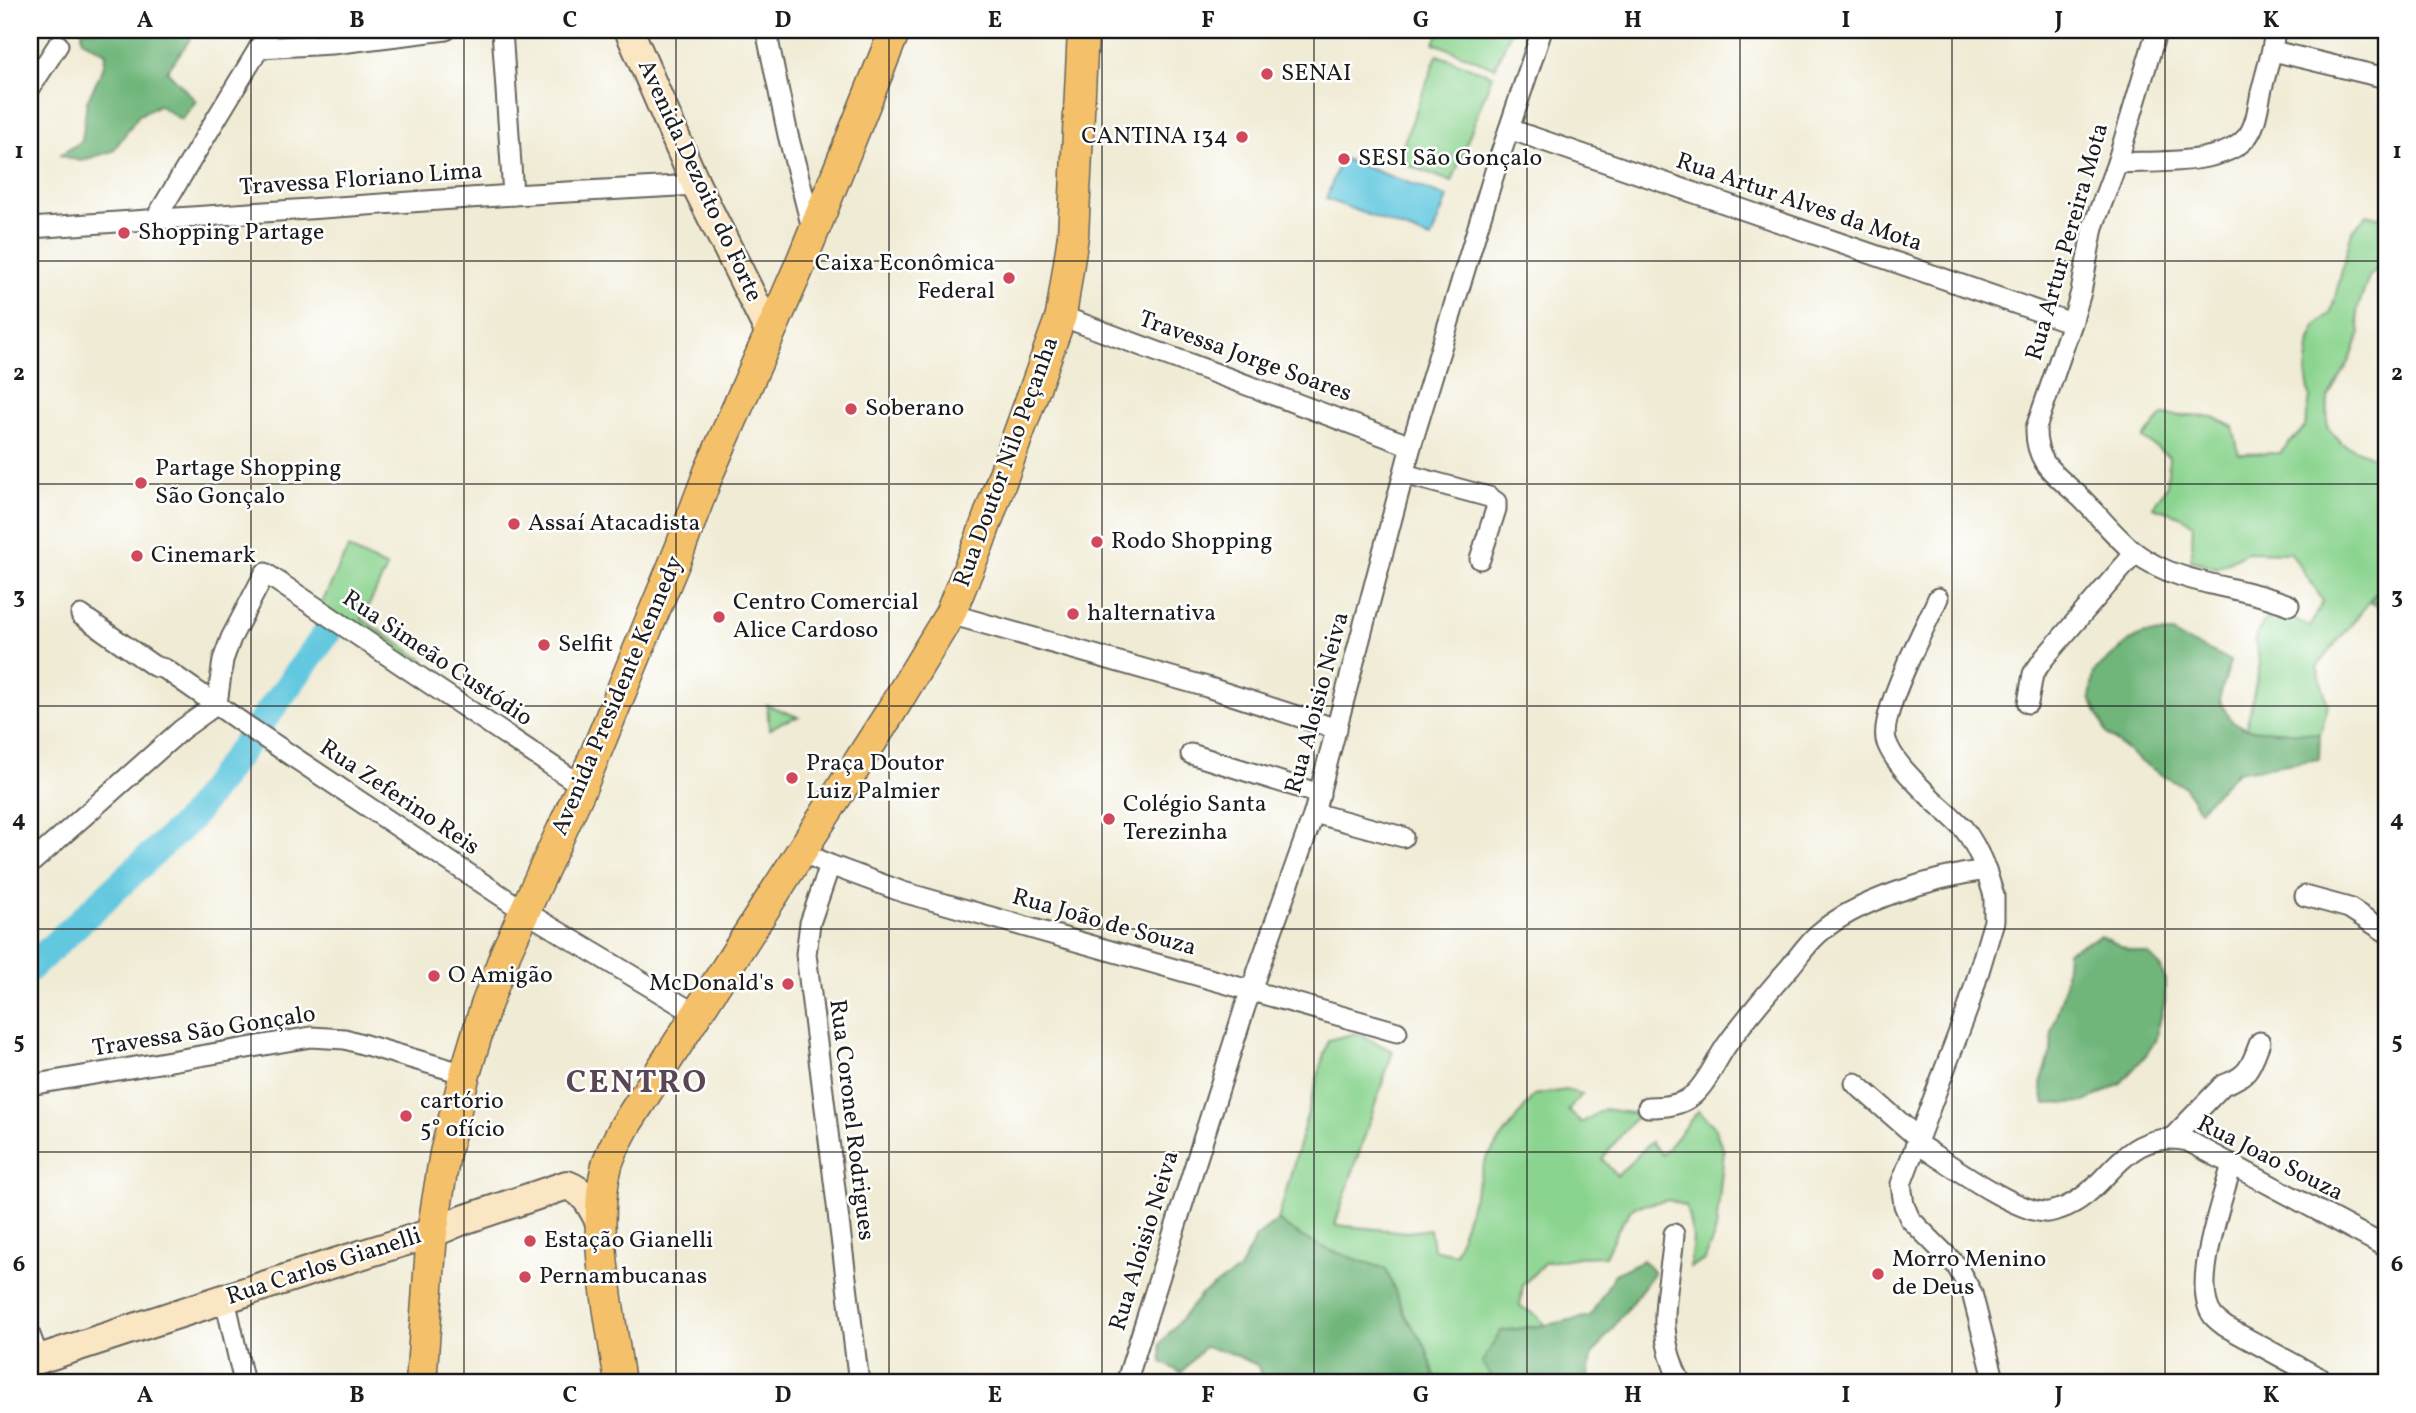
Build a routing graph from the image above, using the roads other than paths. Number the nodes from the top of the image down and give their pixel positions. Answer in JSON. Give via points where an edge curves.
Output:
{"nodes":[{"id":1,"x":270,"y":30,"type":"edge"},
{"id":2,"x":446,"y":30,"type":"edge"},
{"id":3,"x":502,"y":30,"type":"edge"},
{"id":4,"x":629,"y":30,"type":"edge"},
{"id":5,"x":766,"y":30,"type":"edge"},
{"id":6,"x":895,"y":30,"type":"edge"},
{"id":7,"x":1083,"y":30,"type":"edge"},
{"id":8,"x":1542,"y":30,"type":"edge"},
{"id":9,"x":2157,"y":30,"type":"edge"},
{"id":10,"x":2275,"y":30,"type":"edge"},
{"id":11,"x":58,"y":45,"type":"dead end"},
{"id":12,"x":259,"y":48,"type":"junction"},
{"id":13,"x":2273,"y":51,"type":"junction"},
{"id":14,"x":2386,"y":78,"type":"edge"},
{"id":15,"x":30,"y":88,"type":"edge"},
{"id":16,"x":1509,"y":129,"type":"junction"},
{"id":17,"x":2117,"y":163,"type":"junction"},
{"id":18,"x":696,"y":186,"type":"junction"},
{"id":19,"x":513,"y":195,"type":"junction"},
{"id":20,"x":156,"y":218,"type":"junction"},
{"id":21,"x":30,"y":228,"type":"edge"},
{"id":22,"x":813,"y":233,"type":"junction"},
{"id":23,"x":1061,"y":316,"type":"junction"},
{"id":24,"x":2072,"y":323,"type":"junction"},
{"id":25,"x":770,"y":332,"type":"junction"},
{"id":26,"x":1411,"y":446,"type":"junction"},
{"id":27,"x":1404,"y":474,"type":"junction"},
{"id":28,"x":2135,"y":553,"type":"junction"},
{"id":29,"x":1480,"y":559,"type":"dead end"},
{"id":30,"x":1938,"y":598,"type":"dead end"},
{"id":31,"x":2289,"y":605,"type":"dead end"},
{"id":32,"x":950,"y":614,"type":"junction"},
{"id":33,"x":81,"y":615,"type":"dead end"},
{"id":34,"x":2028,"y":703,"type":"dead end"},
{"id":35,"x":217,"y":704,"type":"junction"},
{"id":36,"x":1336,"y":729,"type":"junction"},
{"id":37,"x":1191,"y":754,"type":"dead end"},
{"id":38,"x":582,"y":786,"type":"junction"},
{"id":39,"x":1317,"y":804,"type":"junction"},
{"id":40,"x":1403,"y":837,"type":"dead end"},
{"id":41,"x":800,"y":851,"type":"junction"},
{"id":42,"x":31,"y":860,"type":"edge"},
{"id":43,"x":830,"y":865,"type":"junction"},
{"id":44,"x":1986,"y":870,"type":"junction"},
{"id":45,"x":2305,"y":896,"type":"dead end"},
{"id":46,"x":524,"y":911,"type":"junction"},
{"id":47,"x":2386,"y":932,"type":"edge"},
{"id":48,"x":1251,"y":990,"type":"junction"},
{"id":49,"x":696,"y":1014,"type":"junction"},
{"id":50,"x":1397,"y":1032,"type":"dead end"},
{"id":51,"x":2260,"y":1042,"type":"dead end"},
{"id":52,"x":464,"y":1074,"type":"junction"},
{"id":53,"x":1855,"y":1083,"type":"dead end"},
{"id":54,"x":30,"y":1084,"type":"edge"},
{"id":55,"x":1648,"y":1107,"type":"dead end"},
{"id":56,"x":2172,"y":1138,"type":"junction"},
{"id":57,"x":1917,"y":1141,"type":"junction"},
{"id":58,"x":2232,"y":1164,"type":"junction"},
{"id":59,"x":600,"y":1222,"type":"junction"},
{"id":60,"x":432,"y":1233,"type":"junction"},
{"id":61,"x":1674,"y":1234,"type":"dead end"},
{"id":62,"x":2386,"y":1247,"type":"edge"},
{"id":63,"x":225,"y":1299,"type":"junction"},
{"id":64,"x":33,"y":1352,"type":"edge"},
{"id":65,"x":244,"y":1383,"type":"edge"},
{"id":66,"x":421,"y":1383,"type":"edge"},
{"id":67,"x":620,"y":1383,"type":"edge"},
{"id":68,"x":859,"y":1383,"type":"edge"},
{"id":69,"x":1126,"y":1383,"type":"edge"},
{"id":70,"x":1681,"y":1383,"type":"edge"},
{"id":71,"x":1995,"y":1383,"type":"edge"},
{"id":72,"x":2329,"y":1383,"type":"edge"}],
"edges":[{"from":1,"to":12,"type":"street"},
{"from":2,"to":12,"type":"street"},
{"from":3,"to":19,"type":"street"},
{"from":4,"to":18,"type":"street","name":"Avenida Dezoito do Forte"},
{"from":5,"to":22,"type":"street"},
{"from":6,"to":22,"type":"main road","name":"Avenida Presidente Kennedy"},
{"from":7,"to":23,"type":"main road","name":"Rua Doutor Nilo Peçanha","via":[[1073,236]]},
{"from":8,"to":16,"type":"street","name":"Rua Aloisio Neiva"},
{"from":9,"to":17,"type":"street","name":"Rua Artur Pereira Mota"},
{"from":10,"to":13,"type":"street"},
{"from":11,"to":15,"type":"street"},
{"from":12,"to":20,"type":"street"},
{"from":13,"to":14,"type":"street"},
{"from":13,"to":17,"type":"street","via":[[2248,136],[2235,148],[2202,158]]},
{"from":16,"to":24,"type":"street","name":"Rua Artur Alves da Mota"},
{"from":16,"to":26,"type":"street","name":"Rua Aloisio Neiva"},
{"from":17,"to":24,"type":"street","name":"Rua Artur Pereira Mota","via":[[2093,227]]},
{"from":18,"to":19,"type":"street","name":"Travessa Floriano Lima"},
{"from":18,"to":25,"type":"street","name":"Avenida Dezoito do Forte"},
{"from":19,"to":20,"type":"street","name":"Travessa Floriano Lima"},
{"from":20,"to":21,"type":"street","name":"Travessa Floriano Lima"},
{"from":22,"to":25,"type":"main road","name":"Avenida Presidente Kennedy"},
{"from":23,"to":26,"type":"street","name":"Travessa Jorge Soares"},
{"from":23,"to":32,"type":"main road","name":"Rua Doutor Nilo Peçanha"},
{"from":24,"to":28,"type":"street","name":"Rua Artur Pereira Mota","via":[[2036,428],[2036,446],[2045,466]]},
{"from":25,"to":38,"type":"main road","name":"Avenida Presidente Kennedy"},
{"from":26,"to":27,"type":"street","name":"Rua Aloisio Neiva"},
{"from":27,"to":29,"type":"street","via":[[1496,502]]},
{"from":27,"to":36,"type":"street","name":"Rua Aloisio Neiva"},
{"from":28,"to":31,"type":"street","via":[[2200,581]]},
{"from":28,"to":34,"type":"street","via":[[2045,657],[2033,674]]},
{"from":30,"to":44,"type":"street","via":[[1884,730],[1898,761],[1962,827]]},
{"from":32,"to":36,"type":"street"},
{"from":32,"to":41,"type":"main road","name":"Rua Doutor Nilo Peçanha"},
{"from":33,"to":35,"type":"street","name":"Rua Zeferino Reis","via":[[154,667],[165,669]]},
{"from":35,"to":38,"type":"street","name":"Rua Simeão Custódio","via":[[231,638],[265,573]]},
{"from":35,"to":42,"type":"street"},
{"from":35,"to":46,"type":"street","name":"Rua Zeferino Reis"},
{"from":36,"to":39,"type":"street","name":"Rua Aloisio Neiva"},
{"from":37,"to":39,"type":"street"},
{"from":38,"to":46,"type":"main road","name":"Avenida Presidente Kennedy"},
{"from":39,"to":40,"type":"street"},
{"from":39,"to":48,"type":"street","name":"Rua Aloisio Neiva"},
{"from":41,"to":43,"type":"street","name":"Rua João de Souza"},
{"from":41,"to":49,"type":"main road","name":"Rua Doutor Nilo Peçanha"},
{"from":43,"to":48,"type":"street","name":"Rua João de Souza","via":[[903,891]]},
{"from":43,"to":68,"type":"street","name":"Rua Coronel Rodrigues","via":[[810,923],[806,954]]},
{"from":44,"to":55,"type":"street","via":[[1851,910],[1817,935],[1777,981],[1692,1096]]},
{"from":44,"to":57,"type":"street","via":[[1994,896],[1994,921],[1968,1009]]},
{"from":45,"to":47,"type":"street","via":[[2348,908]]},
{"from":46,"to":49,"type":"street","name":"Rua Zeferino Reis"},
{"from":46,"to":52,"type":"main road","name":"Avenida Presidente Kennedy"},
{"from":48,"to":50,"type":"street","name":"Rua João de Souza"},
{"from":48,"to":69,"type":"street","name":"Rua Aloisio Neiva"},
{"from":49,"to":59,"type":"main road","name":"Rua Doutor Nilo Peçanha","via":[[616,1143],[607,1165]]},
{"from":51,"to":56,"type":"street","via":[[2250,1069],[2223,1085]]},
{"from":52,"to":54,"type":"street","name":"Travessa São Gonçalo","via":[[345,1039],[311,1037]]},
{"from":52,"to":60,"type":"main road","name":"Avenida Presidente Kennedy"},
{"from":53,"to":57,"type":"street","name":"Rua Joao Souza"},
{"from":56,"to":57,"type":"street","name":"Rua Joao Souza","via":[[2133,1150],[2070,1205],[2047,1213],[2004,1197]]},
{"from":56,"to":58,"type":"street","name":"Rua Joao Souza","via":[[2188,1141]]},
{"from":57,"to":71,"type":"street","via":[[1901,1184],[1904,1205],[1910,1219],[1956,1265],[1972,1293]]},
{"from":58,"to":62,"type":"street","name":"Rua Joao Souza"},
{"from":58,"to":72,"type":"street","via":[[2204,1271],[2204,1290],[2213,1317]]},
{"from":59,"to":60,"type":"street","name":"Rua Carlos Gianelli","via":[[580,1190],[567,1185]]},
{"from":59,"to":67,"type":"main road","name":"Rua Doutor Nilo Peçanha"},
{"from":60,"to":63,"type":"street","name":"Rua Carlos Gianelli"},
{"from":60,"to":66,"type":"main road","name":"Avenida Presidente Kennedy"},
{"from":61,"to":70,"type":"street","via":[[1664,1335]]},
{"from":63,"to":64,"type":"street","name":"Rua Carlos Gianelli"},
{"from":63,"to":65,"type":"street"}]}
